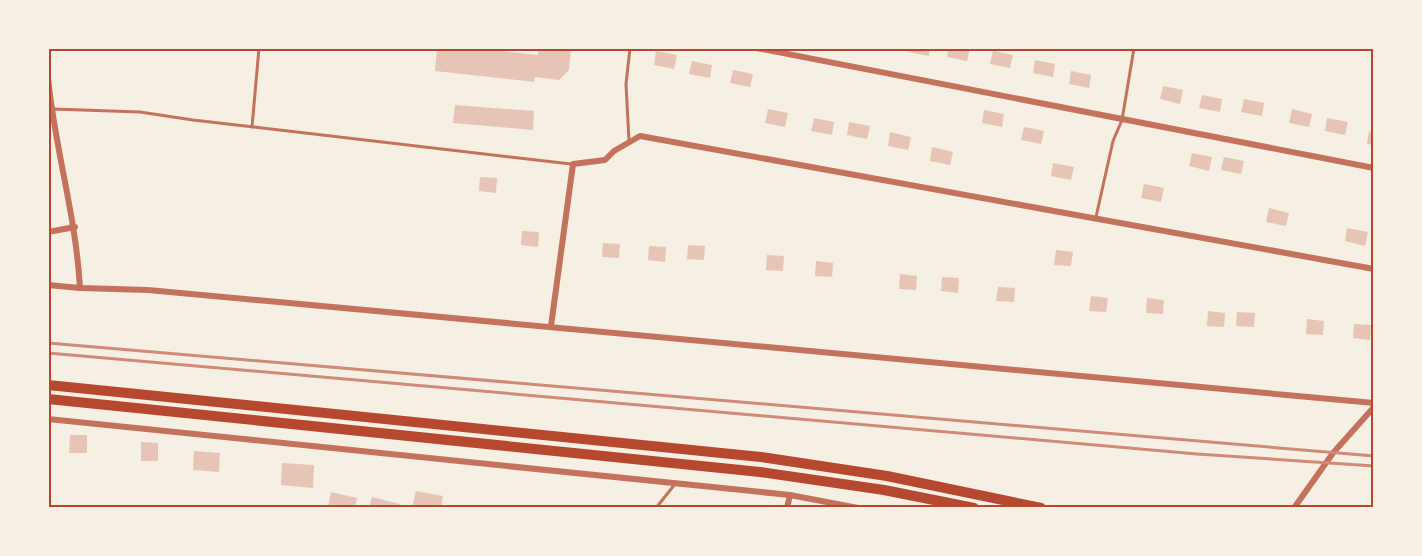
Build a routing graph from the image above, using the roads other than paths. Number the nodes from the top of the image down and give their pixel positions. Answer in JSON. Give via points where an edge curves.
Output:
{"nodes":[{"id":1,"x":259,"y":48,"type":"edge"},
{"id":2,"x":630,"y":48,"type":"edge"},
{"id":3,"x":757,"y":48,"type":"edge"},
{"id":4,"x":1134,"y":48,"type":"edge"},
{"id":5,"x":48,"y":78,"type":"edge"},
{"id":6,"x":51,"y":108,"type":"junction"},
{"id":7,"x":1122,"y":120,"type":"junction"},
{"id":8,"x":252,"y":127,"type":"junction"},
{"id":9,"x":629,"y":142,"type":"junction"},
{"id":10,"x":573,"y":164,"type":"junction"},
{"id":11,"x":1374,"y":168,"type":"edge"},
{"id":12,"x":1096,"y":219,"type":"junction"},
{"id":13,"x":75,"y":227,"type":"junction"},
{"id":14,"x":48,"y":232,"type":"edge"},
{"id":15,"x":1374,"y":269,"type":"edge"},
{"id":16,"x":48,"y":285,"type":"edge"},
{"id":17,"x":80,"y":288,"type":"junction"},
{"id":18,"x":551,"y":326,"type":"junction"},
{"id":19,"x":48,"y":385,"type":"edge"},
{"id":20,"x":48,"y":399,"type":"edge"},
{"id":21,"x":1374,"y":405,"type":"edge"},
{"id":22,"x":48,"y":419,"type":"edge"},
{"id":23,"x":675,"y":484,"type":"junction"},
{"id":24,"x":790,"y":495,"type":"junction"},
{"id":25,"x":656,"y":508,"type":"edge"},
{"id":26,"x":787,"y":508,"type":"edge"},
{"id":27,"x":858,"y":508,"type":"edge"},
{"id":28,"x":974,"y":508,"type":"edge"},
{"id":29,"x":1041,"y":508,"type":"edge"},
{"id":30,"x":1294,"y":508,"type":"edge"}],
"edges":[{"from":1,"to":8,"type":"lane"},
{"from":2,"to":9,"type":"lane","via":[[626,84]]},
{"from":3,"to":7,"type":"street"},
{"from":4,"to":7,"type":"lane"},
{"from":5,"to":6,"type":"street"},
{"from":6,"to":8,"type":"lane","via":[[140,112]]},
{"from":6,"to":13,"type":"street"},
{"from":7,"to":11,"type":"street"},
{"from":7,"to":12,"type":"lane","via":[[1113,141]]},
{"from":8,"to":10,"type":"lane"},
{"from":9,"to":10,"type":"street","via":[[605,160]]},
{"from":9,"to":12,"type":"street","via":[[640,136]]},
{"from":10,"to":18,"type":"street"},
{"from":12,"to":15,"type":"street"},
{"from":13,"to":14,"type":"street"},
{"from":13,"to":17,"type":"street"},
{"from":16,"to":17,"type":"street"},
{"from":17,"to":18,"type":"street","via":[[148,290]]},
{"from":18,"to":21,"type":"street"},
{"from":19,"to":29,"type":"highway","via":[[761,457],[887,476]]},
{"from":20,"to":28,"type":"highway","via":[[760,472]]},
{"from":21,"to":30,"type":"street"},
{"from":22,"to":23,"type":"street"},
{"from":23,"to":24,"type":"street"},
{"from":23,"to":25,"type":"lane"},
{"from":24,"to":26,"type":"street"},
{"from":24,"to":27,"type":"street"}]}
